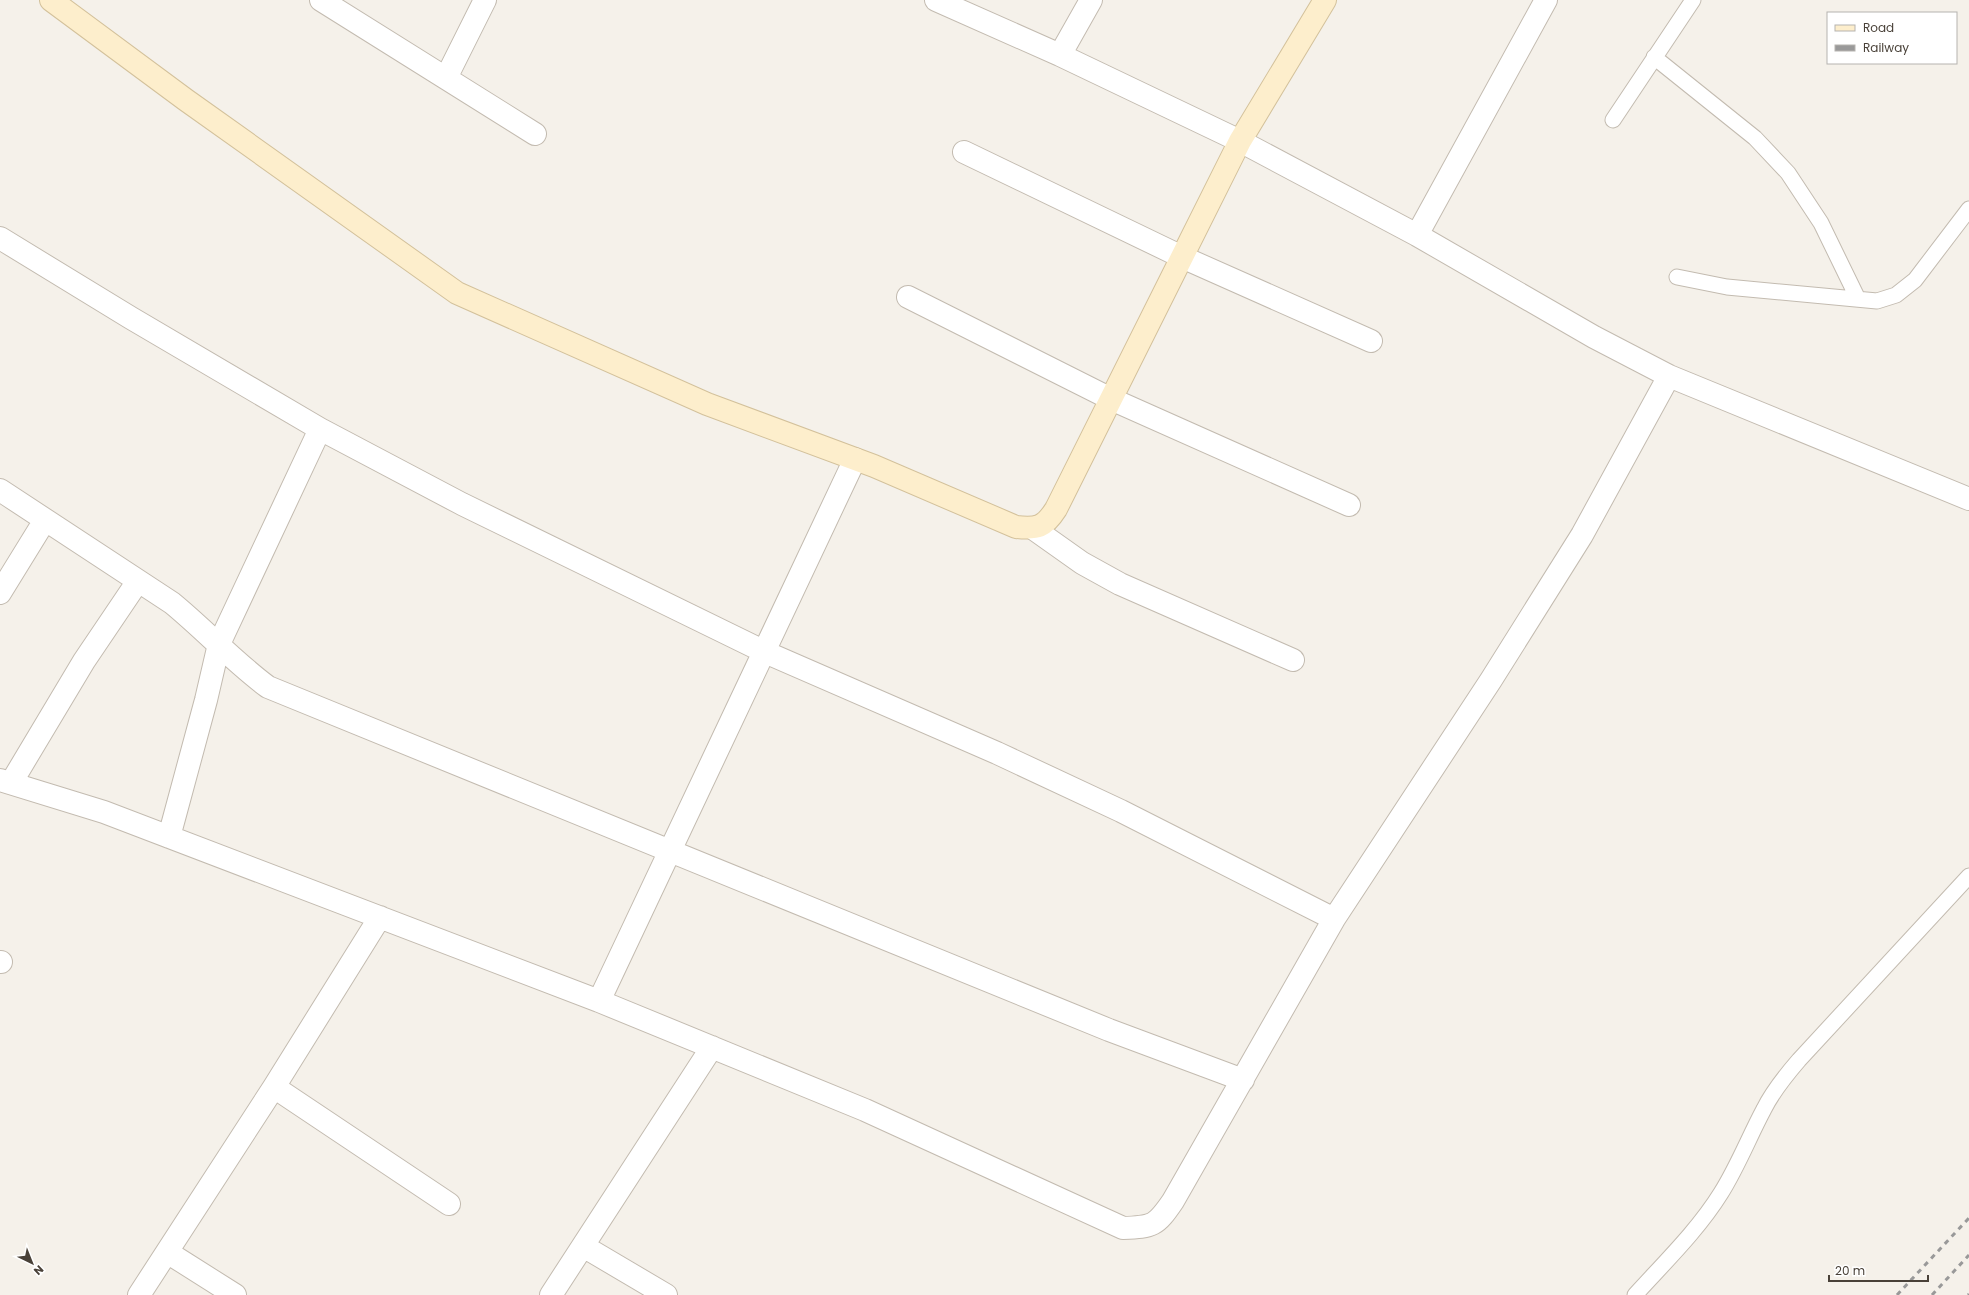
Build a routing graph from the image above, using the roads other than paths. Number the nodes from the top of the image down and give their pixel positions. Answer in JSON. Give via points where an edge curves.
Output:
{"nodes":[{"id":1,"x":51,"y":0,"type":"edge"},
{"id":2,"x":321,"y":0,"type":"edge"},
{"id":3,"x":486,"y":0,"type":"edge"},
{"id":4,"x":936,"y":0,"type":"edge"},
{"id":5,"x":1091,"y":0,"type":"edge"},
{"id":6,"x":1325,"y":0,"type":"edge"},
{"id":7,"x":1546,"y":0,"type":"edge"},
{"id":8,"x":1693,"y":0,"type":"edge"},
{"id":9,"x":1060,"y":55,"type":"junction"},
{"id":10,"x":1654,"y":57,"type":"junction"},
{"id":11,"x":446,"y":78,"type":"junction"},
{"id":12,"x":1613,"y":120,"type":"dead end"},
{"id":13,"x":535,"y":134,"type":"dead end"},
{"id":14,"x":1240,"y":141,"type":"junction"},
{"id":15,"x":964,"y":152,"type":"dead end"},
{"id":16,"x":1969,"y":209,"type":"edge"},
{"id":17,"x":1417,"y":235,"type":"junction"},
{"id":18,"x":0,"y":238,"type":"edge"},
{"id":19,"x":1182,"y":258,"type":"junction"},
{"id":20,"x":1677,"y":277,"type":"dead end"},
{"id":21,"x":908,"y":297,"type":"dead end"},
{"id":22,"x":1858,"y":299,"type":"junction"},
{"id":23,"x":1371,"y":341,"type":"dead end"},
{"id":24,"x":1670,"y":376,"type":"junction"},
{"id":25,"x":1111,"y":399,"type":"junction"},
{"id":26,"x":320,"y":429,"type":"junction"},
{"id":27,"x":855,"y":459,"type":"junction"},
{"id":28,"x":0,"y":490,"type":"edge"},
{"id":29,"x":1969,"y":499,"type":"edge"},
{"id":30,"x":1349,"y":505,"type":"dead end"},
{"id":31,"x":45,"y":520,"type":"junction"},
{"id":32,"x":1034,"y":529,"type":"junction"},
{"id":33,"x":138,"y":581,"type":"junction"},
{"id":34,"x":0,"y":593,"type":"edge"},
{"id":35,"x":219,"y":644,"type":"junction"},
{"id":36,"x":765,"y":652,"type":"junction"},
{"id":37,"x":1293,"y":660,"type":"dead end"},
{"id":38,"x":5,"y":782,"type":"edge"},
{"id":39,"x":169,"y":837,"type":"junction"},
{"id":40,"x":670,"y":852,"type":"junction"},
{"id":41,"x":1969,"y":876,"type":"edge"},
{"id":42,"x":380,"y":916,"type":"junction"},
{"id":43,"x":1334,"y":919,"type":"junction"},
{"id":44,"x":599,"y":1001,"type":"junction"},
{"id":45,"x":712,"y":1047,"type":"junction"},
{"id":46,"x":1243,"y":1080,"type":"junction"},
{"id":47,"x":274,"y":1087,"type":"junction"},
{"id":48,"x":450,"y":1204,"type":"dead end"},
{"id":49,"x":583,"y":1246,"type":"junction"},
{"id":50,"x":167,"y":1252,"type":"junction"},
{"id":51,"x":139,"y":1295,"type":"edge"},
{"id":52,"x":235,"y":1295,"type":"edge"},
{"id":53,"x":551,"y":1295,"type":"edge"},
{"id":54,"x":666,"y":1295,"type":"edge"},
{"id":55,"x":1636,"y":1295,"type":"edge"}],
"edges":[{"from":1,"to":27,"type":"street","via":[[457,293],[707,404]]},
{"from":2,"to":11,"type":"street"},
{"from":3,"to":11,"type":"street"},
{"from":4,"to":9,"type":"street"},
{"from":5,"to":9,"type":"street"},
{"from":6,"to":14,"type":"street"},
{"from":7,"to":17,"type":"street"},
{"from":8,"to":10,"type":"lane"},
{"from":9,"to":14,"type":"street"},
{"from":10,"to":12,"type":"lane"},
{"from":10,"to":22,"type":"lane","via":[[1755,138],[1788,173],[1821,223]]},
{"from":11,"to":13,"type":"street"},
{"from":14,"to":17,"type":"street"},
{"from":14,"to":19,"type":"street"},
{"from":15,"to":19,"type":"street"},
{"from":16,"to":22,"type":"lane","via":[[1915,280],[1896,295],[1878,301]]},
{"from":17,"to":24,"type":"street","via":[[1594,337]]},
{"from":18,"to":26,"type":"street"},
{"from":19,"to":23,"type":"street"},
{"from":19,"to":25,"type":"street"},
{"from":20,"to":22,"type":"lane","via":[[1727,287]]},
{"from":21,"to":25,"type":"street"},
{"from":24,"to":29,"type":"street"},
{"from":24,"to":43,"type":"street","via":[[1582,535],[1487,686]]},
{"from":25,"to":30,"type":"street"},
{"from":25,"to":32,"type":"street","via":[[1056,509],[1048,521]]},
{"from":26,"to":35,"type":"street"},
{"from":26,"to":36,"type":"street","via":[[462,504]]},
{"from":27,"to":32,"type":"street","via":[[1016,526]]},
{"from":27,"to":36,"type":"street"},
{"from":28,"to":31,"type":"street"},
{"from":31,"to":33,"type":"street"},
{"from":31,"to":34,"type":"street"},
{"from":32,"to":37,"type":"street","via":[[1082,563],[1120,584]]},
{"from":33,"to":35,"type":"street","via":[[172,603]]},
{"from":33,"to":38,"type":"street"},
{"from":35,"to":39,"type":"street"},
{"from":35,"to":40,"type":"street","via":[[246,671],[268,687]]},
{"from":36,"to":40,"type":"street"},
{"from":36,"to":43,"type":"street","via":[[997,753],[1121,811]]},
{"from":38,"to":39,"type":"street","via":[[104,812]]},
{"from":39,"to":42,"type":"street"},
{"from":40,"to":44,"type":"street"},
{"from":40,"to":46,"type":"street","via":[[1102,1027]]},
{"from":41,"to":55,"type":"lane","via":[[1799,1060],[1764,1108],[1721,1194],[1690,1234]]},
{"from":42,"to":44,"type":"street"},
{"from":42,"to":47,"type":"street"},
{"from":43,"to":46,"type":"street"},
{"from":44,"to":45,"type":"street"},
{"from":45,"to":46,"type":"street","via":[[865,1110],[1123,1228],[1144,1228],[1161,1220]]},
{"from":45,"to":49,"type":"street"},
{"from":47,"to":48,"type":"street"},
{"from":47,"to":50,"type":"street"},
{"from":49,"to":53,"type":"street"},
{"from":49,"to":54,"type":"street"},
{"from":50,"to":51,"type":"street"},
{"from":50,"to":52,"type":"street"}]}
